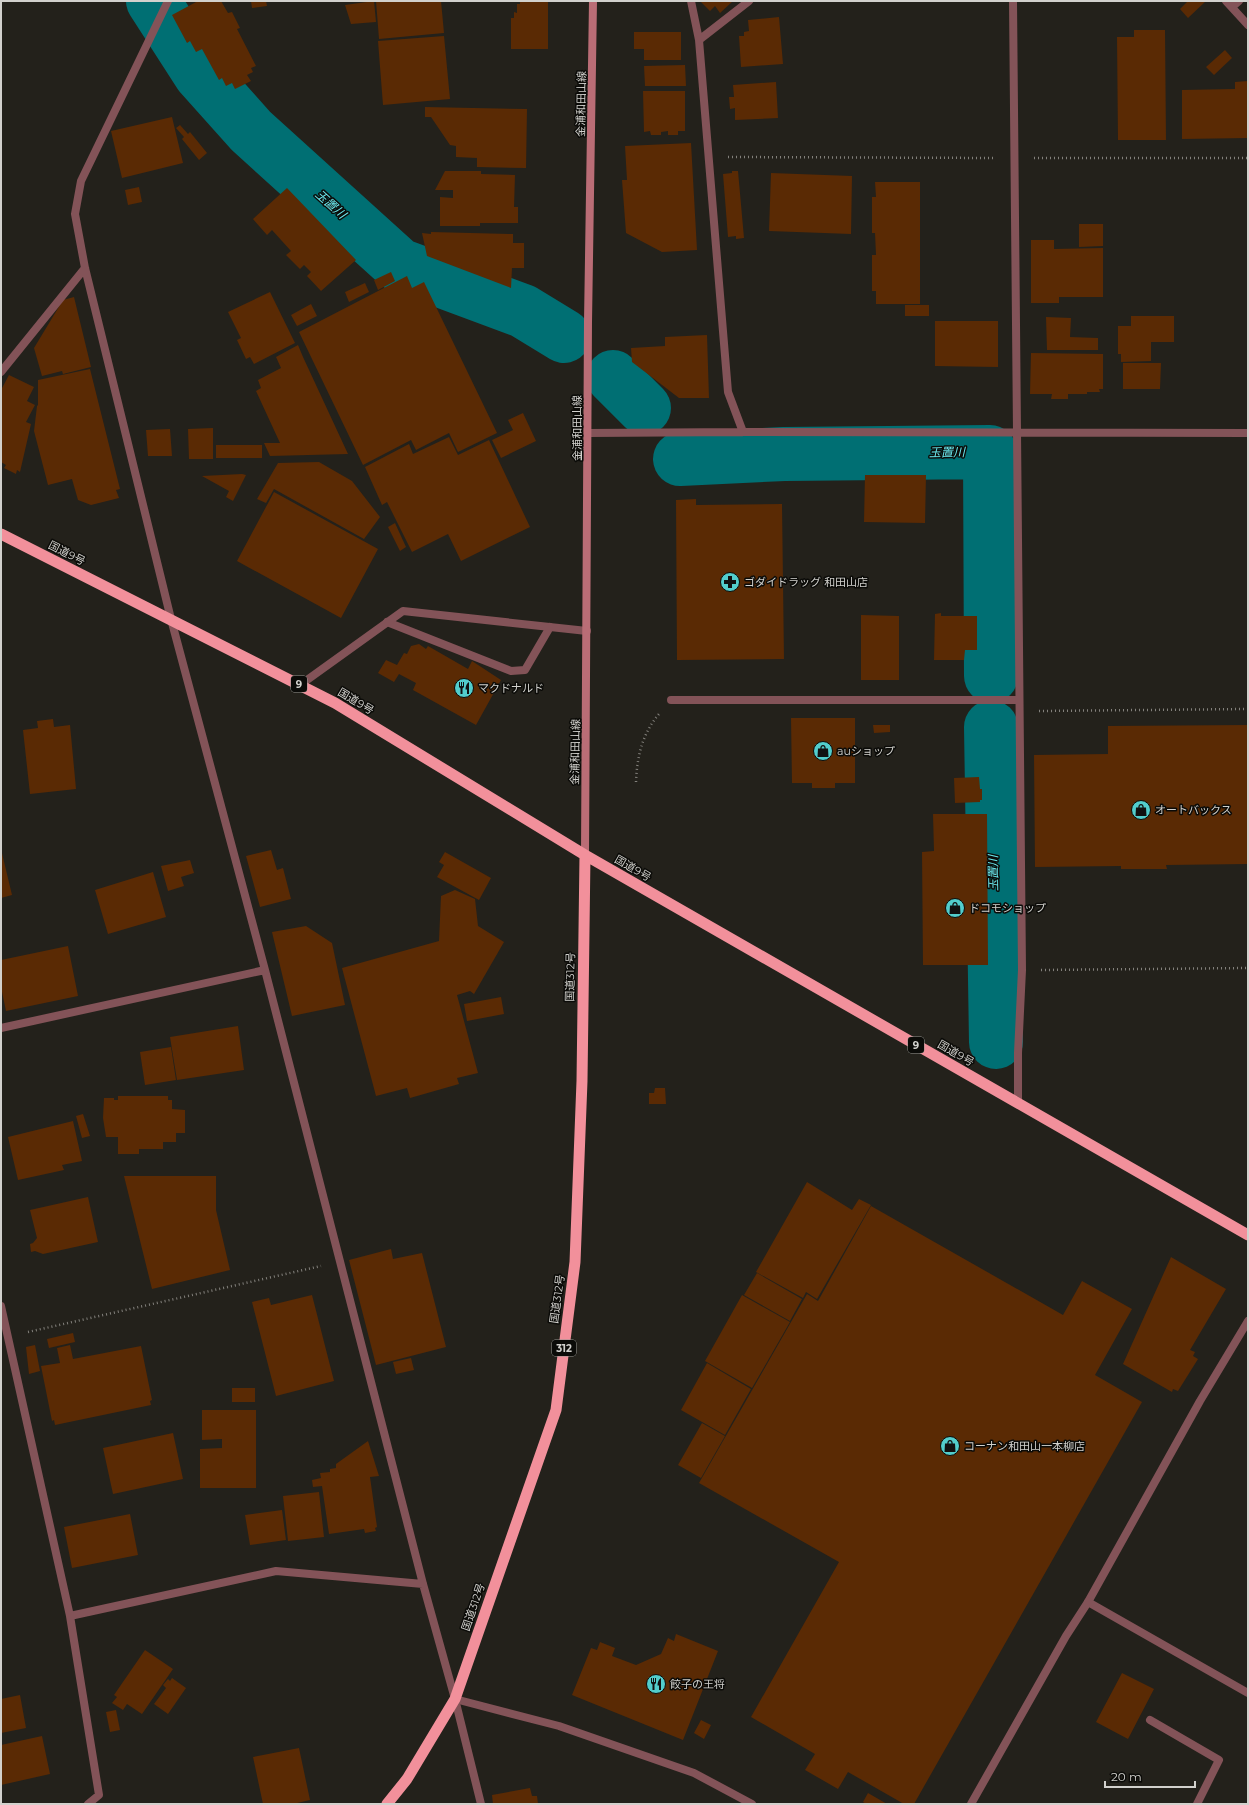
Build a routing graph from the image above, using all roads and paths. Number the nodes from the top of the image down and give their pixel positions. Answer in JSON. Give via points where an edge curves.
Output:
{"nodes":[{"id":1,"x":168,"y":1,"type":"edge"},
{"id":2,"x":593,"y":1,"type":"edge"},
{"id":3,"x":691,"y":1,"type":"edge"},
{"id":4,"x":749,"y":1,"type":"edge"},
{"id":5,"x":1013,"y":1,"type":"edge"},
{"id":6,"x":1239,"y":1,"type":"edge"},
{"id":7,"x":1229,"y":4,"type":"edge"},
{"id":8,"x":1248,"y":25,"type":"edge"},
{"id":9,"x":699,"y":40,"type":"junction"},
{"id":10,"x":707,"y":157,"type":"junction"},
{"id":11,"x":1014,"y":158,"type":"junction"},
{"id":12,"x":1248,"y":158,"type":"edge"},
{"id":13,"x":85,"y":268,"type":"junction"},
{"id":14,"x":1,"y":372,"type":"edge"},
{"id":15,"x":743,"y":432,"type":"junction"},
{"id":16,"x":1016,"y":433,"type":"junction"},
{"id":17,"x":1248,"y":433,"type":"edge"},
{"id":18,"x":588,"y":434,"type":"junction"},
{"id":19,"x":1,"y":534,"type":"edge"},
{"id":20,"x":171,"y":619,"type":"junction"},
{"id":21,"x":387,"y":622,"type":"junction"},
{"id":22,"x":550,"y":627,"type":"junction"},
{"id":23,"x":587,"y":631,"type":"junction"},
{"id":24,"x":300,"y":685,"type":"junction"},
{"id":25,"x":671,"y":700,"type":"joint"},
{"id":26,"x":1018,"y":700,"type":"junction"},
{"id":27,"x":1248,"y":709,"type":"edge"},
{"id":28,"x":1018,"y":712,"type":"junction"},
{"id":29,"x":636,"y":782,"type":"dead end"},
{"id":30,"x":585,"y":856,"type":"junction"},
{"id":31,"x":1248,"y":968,"type":"edge"},
{"id":32,"x":265,"y":970,"type":"junction"},
{"id":33,"x":1022,"y":970,"type":"junction"},
{"id":34,"x":1,"y":1028,"type":"edge"},
{"id":35,"x":1018,"y":1103,"type":"junction"},
{"id":36,"x":1248,"y":1235,"type":"edge"},
{"id":37,"x":340,"y":1262,"type":"junction"},
{"id":38,"x":1,"y":1306,"type":"edge"},
{"id":39,"x":1248,"y":1321,"type":"edge"},
{"id":40,"x":4,"y":1338,"type":"edge"},
{"id":41,"x":423,"y":1584,"type":"junction"},
{"id":42,"x":1088,"y":1602,"type":"junction"},
{"id":43,"x":70,"y":1616,"type":"junction"},
{"id":44,"x":1248,"y":1693,"type":"edge"},
{"id":45,"x":455,"y":1699,"type":"junction"},
{"id":46,"x":1150,"y":1720,"type":"dead end"},
{"id":47,"x":88,"y":1804,"type":"edge"},
{"id":48,"x":387,"y":1804,"type":"edge"},
{"id":49,"x":481,"y":1804,"type":"edge"},
{"id":50,"x":752,"y":1804,"type":"edge"},
{"id":51,"x":971,"y":1804,"type":"edge"},
{"id":52,"x":1197,"y":1804,"type":"edge"}],
"edges":[{"from":1,"to":13,"type":"street","via":[[81,181],[76,214]]},
{"from":2,"to":18,"type":"main road","name":"金浦和田山線"},
{"from":3,"to":9,"type":"street"},
{"from":4,"to":9,"type":"street"},
{"from":5,"to":11,"type":"street"},
{"from":6,"to":7,"type":"street"},
{"from":7,"to":8,"type":"street"},
{"from":9,"to":10,"type":"street"},
{"from":10,"to":11,"type":"path"},
{"from":10,"to":15,"type":"street","via":[[728,392]]},
{"from":11,"to":12,"type":"path"},
{"from":11,"to":16,"type":"street"},
{"from":13,"to":14,"type":"street"},
{"from":13,"to":20,"type":"street"},
{"from":15,"to":16,"type":"street"},
{"from":15,"to":18,"type":"street"},
{"from":16,"to":17,"type":"street"},
{"from":16,"to":26,"type":"street"},
{"from":18,"to":23,"type":"main road","name":"金浦和田山線"},
{"from":19,"to":20,"type":"highway","name":"国道9号","number":"9"},
{"from":20,"to":24,"type":"highway","name":"国道9号","number":"9"},
{"from":20,"to":32,"type":"street"},
{"from":21,"to":22,"type":"street","via":[[403,611]]},
{"from":21,"to":22,"type":"street","via":[[511,671],[525,670]]},
{"from":21,"to":24,"type":"street"},
{"from":22,"to":23,"type":"street"},
{"from":23,"to":30,"type":"main road","name":"金浦和田山線"},
{"from":24,"to":30,"type":"highway","name":"国道9号","number":"9","via":[[335,703]]},
{"from":25,"to":26,"type":"street"},
{"from":25,"to":29,"type":"path","via":[[654,721],[644,740],[637,759]]},
{"from":26,"to":28,"type":"street"},
{"from":27,"to":28,"type":"path"},
{"from":28,"to":33,"type":"street"},
{"from":30,"to":35,"type":"highway","name":"国道9号","number":"9"},
{"from":30,"to":45,"type":"highway","name":"国道312号","number":"312","via":[[576,1262],[556,1410]]},
{"from":31,"to":33,"type":"path"},
{"from":32,"to":34,"type":"street"},
{"from":32,"to":37,"type":"street"},
{"from":33,"to":35,"type":"street"},
{"from":35,"to":36,"type":"highway","name":"国道9号","number":"9"},
{"from":37,"to":40,"type":"path"},
{"from":37,"to":41,"type":"street"},
{"from":38,"to":40,"type":"street"},
{"from":39,"to":42,"type":"street","via":[[1200,1401]]},
{"from":40,"to":43,"type":"street"},
{"from":41,"to":43,"type":"street","via":[[276,1571]]},
{"from":41,"to":45,"type":"street"},
{"from":42,"to":44,"type":"street"},
{"from":42,"to":51,"type":"street"},
{"from":43,"to":47,"type":"street","via":[[98,1795]]},
{"from":45,"to":48,"type":"highway","name":"国道312号","number":"312","via":[[408,1778]]},
{"from":45,"to":49,"type":"street"},
{"from":45,"to":50,"type":"street","via":[[559,1726],[694,1773]]},
{"from":46,"to":52,"type":"street","via":[[1219,1760]]}]}
